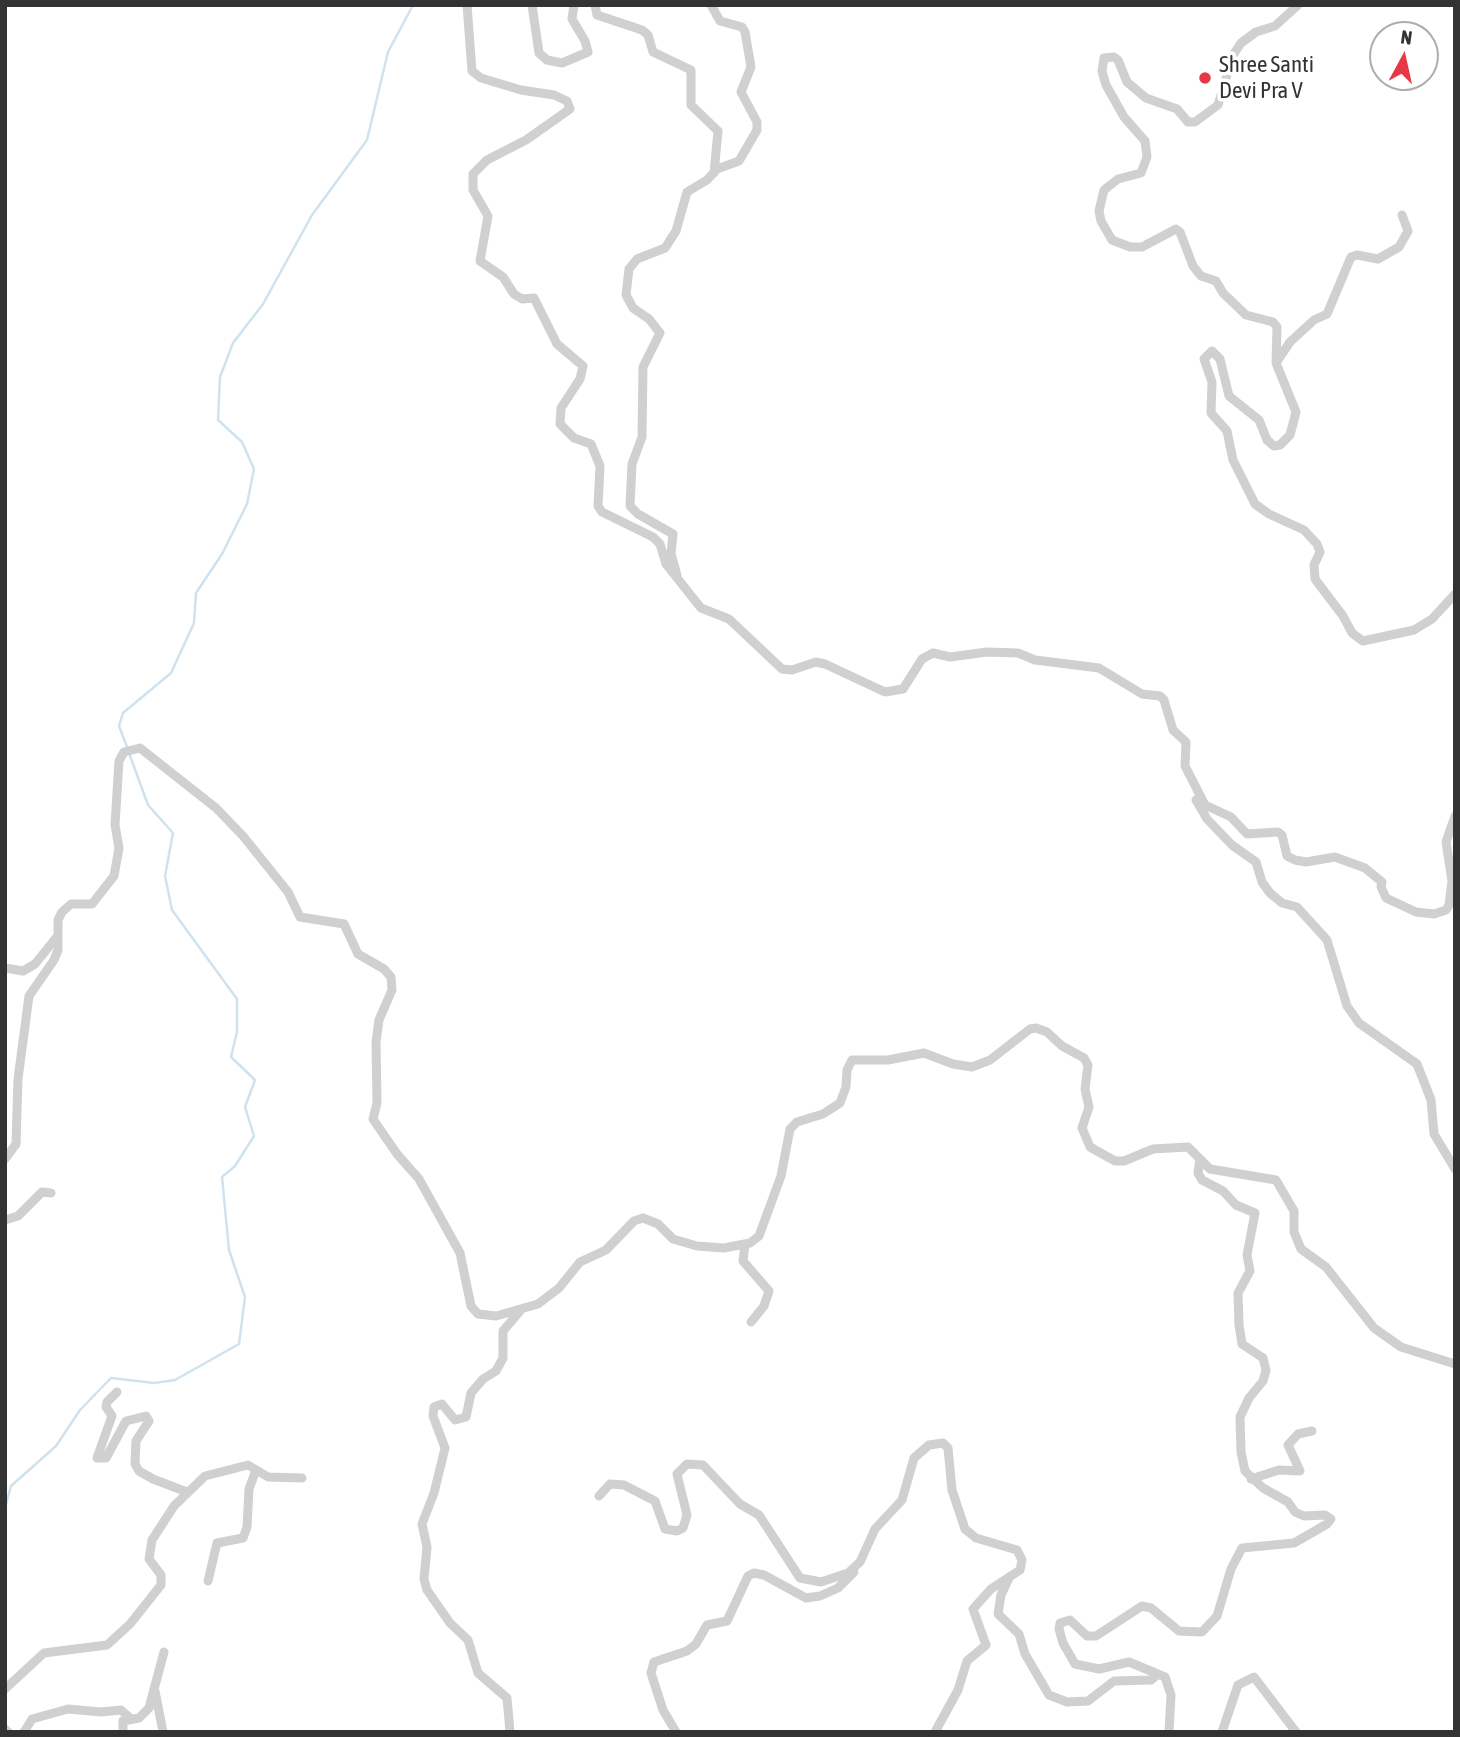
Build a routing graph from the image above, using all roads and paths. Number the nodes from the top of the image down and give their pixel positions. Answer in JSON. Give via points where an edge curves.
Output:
{"nodes":[{"id":1,"x":467,"y":5,"type":"edge"},
{"id":2,"x":532,"y":5,"type":"edge"},
{"id":3,"x":574,"y":5,"type":"edge"},
{"id":4,"x":595,"y":5,"type":"edge"},
{"id":5,"x":711,"y":5,"type":"edge"},
{"id":6,"x":1298,"y":5,"type":"edge"},
{"id":7,"x":714,"y":173,"type":"junction"},
{"id":8,"x":1402,"y":215,"type":"dead end"},
{"id":9,"x":1276,"y":363,"type":"junction"},
{"id":10,"x":677,"y":576,"type":"junction"},
{"id":11,"x":1455,"y":594,"type":"edge"},
{"id":12,"x":1196,"y":791,"type":"junction"},
{"id":13,"x":1455,"y":816,"type":"edge"},
{"id":14,"x":57,"y":939,"type":"junction"},
{"id":15,"x":5,"y":968,"type":"edge"},
{"id":16,"x":5,"y":1158,"type":"edge"},
{"id":17,"x":1200,"y":1159,"type":"junction"},
{"id":18,"x":1455,"y":1169,"type":"edge"},
{"id":19,"x":51,"y":1193,"type":"dead end"},
{"id":20,"x":5,"y":1220,"type":"edge"},
{"id":21,"x":745,"y":1244,"type":"junction"},
{"id":22,"x":520,"y":1311,"type":"junction"},
{"id":23,"x":751,"y":1322,"type":"dead end"},
{"id":24,"x":1455,"y":1364,"type":"edge"},
{"id":25,"x":117,"y":1392,"type":"dead end"},
{"id":26,"x":1312,"y":1432,"type":"dead end"},
{"id":27,"x":256,"y":1470,"type":"junction"},
{"id":28,"x":302,"y":1478,"type":"dead end"},
{"id":29,"x":1251,"y":1479,"type":"junction"},
{"id":30,"x":187,"y":1492,"type":"junction"},
{"id":31,"x":599,"y":1496,"type":"dead end"},
{"id":32,"x":855,"y":1567,"type":"junction"},
{"id":33,"x":1009,"y":1578,"type":"junction"},
{"id":34,"x":208,"y":1581,"type":"dead end"},
{"id":35,"x":164,"y":1651,"type":"dead end"},
{"id":36,"x":1158,"y":1674,"type":"junction"},
{"id":37,"x":5,"y":1689,"type":"edge"},
{"id":38,"x":155,"y":1691,"type":"junction"},
{"id":39,"x":130,"y":1718,"type":"junction"},
{"id":40,"x":24,"y":1732,"type":"edge"},
{"id":41,"x":124,"y":1732,"type":"edge"},
{"id":42,"x":163,"y":1732,"type":"edge"},
{"id":43,"x":510,"y":1732,"type":"edge"},
{"id":44,"x":676,"y":1732,"type":"edge"},
{"id":45,"x":935,"y":1732,"type":"edge"},
{"id":46,"x":1169,"y":1732,"type":"edge"},
{"id":47,"x":1222,"y":1732,"type":"edge"},
{"id":48,"x":1296,"y":1732,"type":"edge"}],
"edges":[{"from":1,"to":10,"type":"street","via":[[472,71],[521,90],[554,95],[567,101],[570,109],[487,160],[473,174],[473,190],[488,216],[481,261],[503,277],[514,294],[534,298],[557,344],[583,366],[561,408],[561,424],[574,438],[591,444],[600,466],[597,494],[602,512],[653,537]]},
{"from":2,"to":3,"type":"street","via":[[539,53],[562,63],[588,52],[572,19]]},
{"from":4,"to":7,"type":"street","via":[[597,15],[642,30],[653,51],[691,70],[691,104],[718,131]]},
{"from":5,"to":7,"type":"street","via":[[720,21],[742,27],[744,32],[751,67],[741,92],[758,125],[745,155]]},
{"from":6,"to":9,"type":"street","via":[[1275,26],[1241,43],[1233,55],[1219,105],[1195,122],[1188,122],[1177,109],[1146,98],[1127,82],[1114,57],[1104,58],[1102,71],[1110,93],[1147,148],[1142,173],[1118,179],[1104,190],[1099,211],[1105,232],[1118,244],[1130,247],[1142,247],[1170,230],[1180,232],[1201,276],[1216,281],[1246,315],[1277,327]]},
{"from":7,"to":10,"type":"street","via":[[687,192],[676,231],[665,248],[637,259],[629,269],[626,288],[628,301],[653,322],[660,337],[643,367],[642,437],[632,464],[630,506],[673,534],[671,554]]},
{"from":8,"to":9,"type":"street","via":[[1408,231],[1399,247],[1378,259],[1351,257],[1327,313],[1290,342]]},
{"from":9,"to":11,"type":"street","via":[[1296,412],[1290,435],[1280,445],[1267,440],[1259,420],[1229,396],[1220,359],[1212,351],[1204,359],[1212,382],[1211,413],[1227,431],[1233,460],[1255,504],[1304,530],[1317,544],[1315,579],[1352,633],[1363,641],[1414,630],[1432,619]]},
{"from":10,"to":12,"type":"street","via":[[701,608],[729,619],[782,669],[825,664],[885,692],[903,689],[922,659],[933,653],[950,657],[1018,653],[1035,660],[1099,668],[1142,694],[1164,700],[1173,730],[1186,742],[1185,766]]},
{"from":12,"to":13,"type":"street","via":[[1205,805],[1231,817],[1247,834],[1278,832],[1289,857],[1304,862],[1335,857],[1365,868],[1382,882],[1382,893],[1393,904],[1427,914],[1446,910],[1450,900],[1452,881],[1445,848]]},
{"from":12,"to":18,"type":"street","via":[[1202,813],[1232,845],[1256,862],[1269,894],[1297,907],[1327,940],[1347,1006],[1359,1023],[1418,1064],[1431,1101],[1434,1134]]},
{"from":14,"to":15,"type":"street","via":[[23,971]]},
{"from":14,"to":16,"type":"street","via":[[54,960],[29,996],[18,1079],[16,1144]]},
{"from":14,"to":22,"type":"street","via":[[62,912],[71,904],[92,904],[114,876],[119,848],[115,825],[118,761],[124,752],[139,748],[199,794],[243,836],[288,892],[300,917],[344,924],[358,954],[391,978],[392,990],[379,1020],[376,1042],[376,1126],[419,1179],[460,1253],[474,1311],[489,1317]]},
{"from":17,"to":21,"type":"street","via":[[1182,1146],[1115,1161],[1090,1147],[1082,1128],[1088,1107],[1088,1066],[1079,1053],[1041,1029],[1030,1029],[1010,1047],[972,1067],[924,1053],[888,1060],[859,1058],[848,1065],[839,1103],[790,1129],[781,1177],[763,1226],[759,1236]]},
{"from":17,"to":24,"type":"street","via":[[1210,1169],[1276,1180],[1294,1211],[1294,1232],[1301,1249],[1326,1266],[1374,1328],[1401,1347]]},
{"from":17,"to":29,"type":"street","via":[[1202,1180],[1255,1213],[1247,1255],[1250,1271],[1238,1293],[1242,1343],[1263,1358],[1266,1370],[1240,1417],[1242,1461]]},
{"from":19,"to":20,"type":"street","via":[[42,1192],[18,1216]]},
{"from":21,"to":22,"type":"street","via":[[707,1248],[673,1239],[651,1220],[634,1221],[606,1250],[580,1262],[549,1297]]},
{"from":21,"to":23,"type":"street","via":[[743,1261],[769,1291]]},
{"from":22,"to":43,"type":"street","via":[[503,1331],[503,1358],[496,1371],[471,1392],[466,1417],[455,1420],[442,1404],[434,1407],[445,1448],[422,1524],[428,1547],[427,1590],[468,1640],[478,1673],[507,1698]]},
{"from":25,"to":30,"type":"street","via":[[107,1402],[111,1416],[97,1458],[106,1458],[126,1421],[146,1416],[149,1421],[136,1441],[135,1464],[153,1479]]},
{"from":26,"to":29,"type":"street","via":[[1298,1434],[1288,1445],[1300,1471],[1279,1470]]},
{"from":27,"to":28,"type":"street","via":[[268,1477]]},
{"from":27,"to":30,"type":"street","via":[[248,1465],[218,1470]]},
{"from":27,"to":34,"type":"street","via":[[243,1538],[218,1542]]},
{"from":29,"to":36,"type":"street","via":[[1288,1502],[1295,1512],[1325,1515],[1330,1522],[1294,1543],[1242,1548],[1217,1616],[1202,1632],[1179,1631],[1142,1606],[1096,1636],[1087,1636],[1070,1620],[1060,1623],[1074,1664],[1099,1669],[1129,1662]]},
{"from":30,"to":37,"type":"street","via":[[159,1527],[149,1548],[161,1585],[130,1623],[107,1645],[44,1653]]},
{"from":31,"to":32,"type":"street","via":[[610,1484],[624,1485],[655,1501],[665,1529],[677,1531],[687,1515],[677,1474],[687,1464],[703,1465],[740,1504],[759,1515],[800,1578],[821,1582]]},
{"from":32,"to":33,"type":"street","via":[[875,1530],[902,1500],[914,1458],[937,1442],[948,1448],[949,1479],[965,1529],[976,1538],[1020,1553],[1020,1570]]},
{"from":32,"to":44,"type":"street","via":[[838,1588],[806,1598],[769,1577],[752,1573],[727,1621],[706,1625],[687,1651],[654,1662],[651,1674]]},
{"from":33,"to":36,"type":"street","via":[[998,1614],[1019,1634],[1049,1695],[1067,1702],[1088,1701],[1114,1681],[1151,1679]]},
{"from":33,"to":45,"type":"street","via":[[973,1609],[986,1645],[967,1661],[958,1690]]},
{"from":35,"to":38,"type":"street"},
{"from":36,"to":46,"type":"street","via":[[1168,1683]]},
{"from":38,"to":39,"type":"street","via":[[143,1715]]},
{"from":38,"to":42,"type":"street"},
{"from":39,"to":40,"type":"street","via":[[121,1710],[68,1709],[32,1719]]},
{"from":39,"to":41,"type":"street","via":[[123,1721]]},
{"from":47,"to":48,"type":"street","via":[[1238,1685],[1254,1677]]}]}
